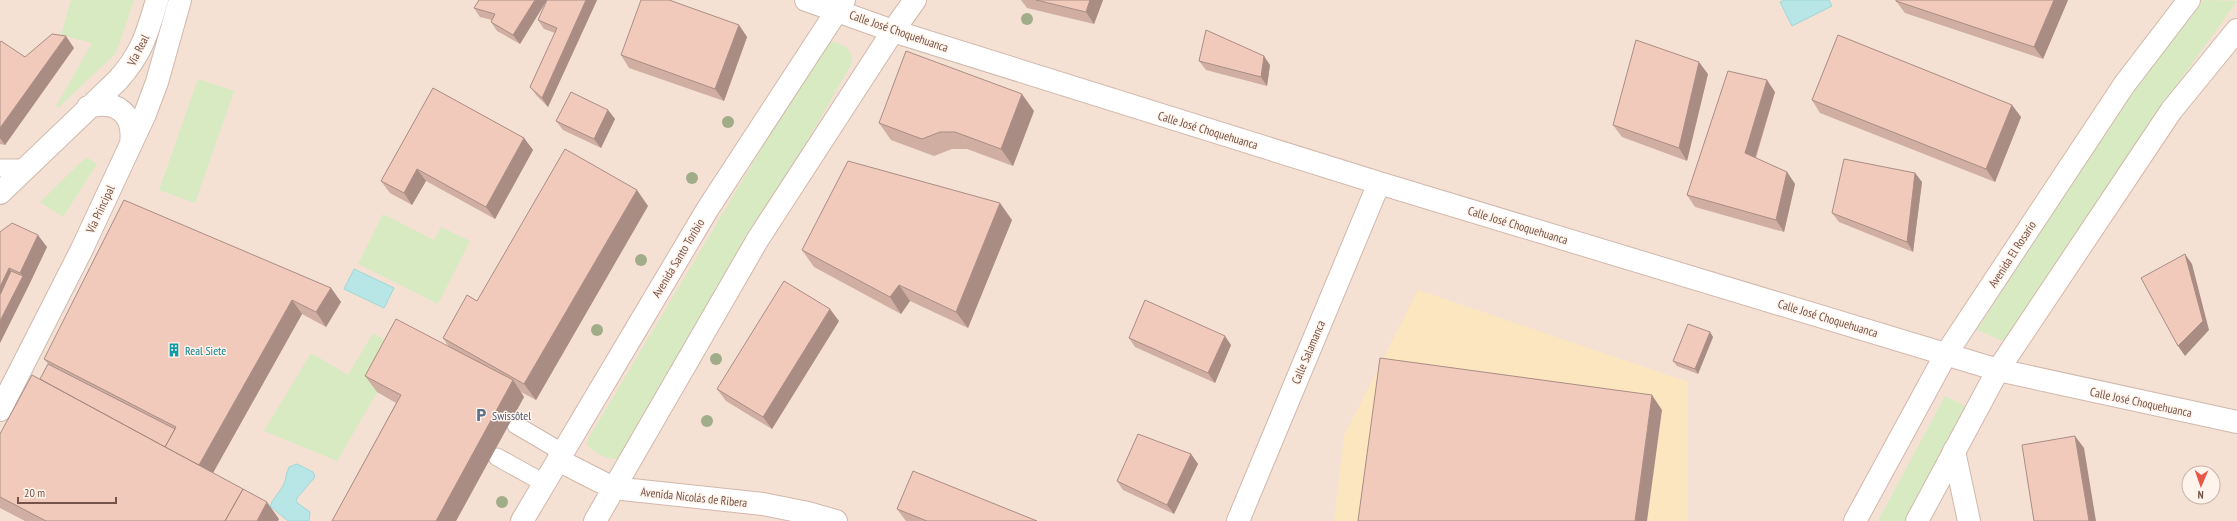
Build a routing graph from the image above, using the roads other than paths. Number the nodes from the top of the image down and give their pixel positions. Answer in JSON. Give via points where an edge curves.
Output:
{"nodes":[{"id":1,"x":157,"y":0,"type":"edge"},
{"id":2,"x":180,"y":0,"type":"edge"},
{"id":3,"x":806,"y":0,"type":"edge"},
{"id":4,"x":915,"y":0,"type":"edge"},
{"id":5,"x":2189,"y":0,"type":"edge"},
{"id":6,"x":841,"y":5,"type":"edge"},
{"id":7,"x":2237,"y":30,"type":"edge"},
{"id":8,"x":893,"y":31,"type":"junction"},
{"id":9,"x":88,"y":108,"type":"junction"},
{"id":10,"x":131,"y":144,"type":"junction"},
{"id":11,"x":0,"y":168,"type":"edge"},
{"id":12,"x":27,"y":168,"type":"junction"},
{"id":13,"x":1379,"y":183,"type":"junction"},
{"id":14,"x":0,"y":193,"type":"edge"},
{"id":15,"x":1946,"y":354,"type":"junction"},
{"id":16,"x":1998,"y":370,"type":"junction"},
{"id":17,"x":0,"y":410,"type":"edge"},
{"id":18,"x":2237,"y":422,"type":"edge"},
{"id":19,"x":516,"y":425,"type":"dead end"},
{"id":20,"x":1954,"y":452,"type":"junction"},
{"id":21,"x":560,"y":456,"type":"junction"},
{"id":22,"x":497,"y":457,"type":"dead end"},
{"id":23,"x":544,"y":483,"type":"junction"},
{"id":24,"x":613,"y":488,"type":"junction"},
{"id":25,"x":522,"y":521,"type":"edge"},
{"id":26,"x":595,"y":521,"type":"edge"},
{"id":27,"x":836,"y":521,"type":"edge"},
{"id":28,"x":1238,"y":521,"type":"edge"},
{"id":29,"x":1855,"y":521,"type":"edge"},
{"id":30,"x":1917,"y":521,"type":"edge"},
{"id":31,"x":1969,"y":521,"type":"edge"}],
"edges":[{"from":1,"to":9,"type":"street","name":"Vía Real","via":[[134,63]]},
{"from":2,"to":10,"type":"street","name":"Vía Principal","via":[[157,82]]},
{"from":3,"to":6,"type":"street","name":"Calle José Choquehuanca"},
{"from":4,"to":8,"type":"street"},
{"from":5,"to":15,"type":"street","name":"Avenida El Rosario","via":[[2124,85]]},
{"from":6,"to":8,"type":"street","name":"Calle José Choquehuanca"},
{"from":6,"to":21,"type":"street","name":"Avenida Santo Toribio","via":[[707,210]]},
{"from":7,"to":16,"type":"street","via":[[2171,111]]},
{"from":8,"to":13,"type":"street","name":"Calle José Choquehuanca"},
{"from":8,"to":24,"type":"street","via":[[758,238]]},
{"from":9,"to":10,"type":"street","via":[[108,105],[122,110],[132,128]]},
{"from":9,"to":12,"type":"street","name":"Vía Real"},
{"from":10,"to":17,"type":"street","name":"Vía Principal"},
{"from":11,"to":12,"type":"lane"},
{"from":12,"to":14,"type":"street","name":"Vía Real"},
{"from":13,"to":15,"type":"street","name":"Calle José Choquehuanca"},
{"from":13,"to":28,"type":"street","name":"Calle Salamanca"},
{"from":15,"to":16,"type":"street","name":"Calle José Choquehuanca"},
{"from":15,"to":29,"type":"street","name":"Avenida El Rosario"},
{"from":16,"to":18,"type":"street","name":"Calle José Choquehuanca"},
{"from":16,"to":20,"type":"street"},
{"from":19,"to":21,"type":"lane"},
{"from":20,"to":30,"type":"street"},
{"from":20,"to":31,"type":"street"},
{"from":21,"to":23,"type":"street","name":"Avenida Santo Toribio"},
{"from":21,"to":24,"type":"street","name":"Avenida Nicolás de Ribera"},
{"from":22,"to":23,"type":"lane"},
{"from":23,"to":25,"type":"street","name":"Avenida Santo Toribio"},
{"from":24,"to":26,"type":"street"},
{"from":24,"to":27,"type":"street","name":"Avenida Nicolás de Ribera","via":[[763,504]]}]}
